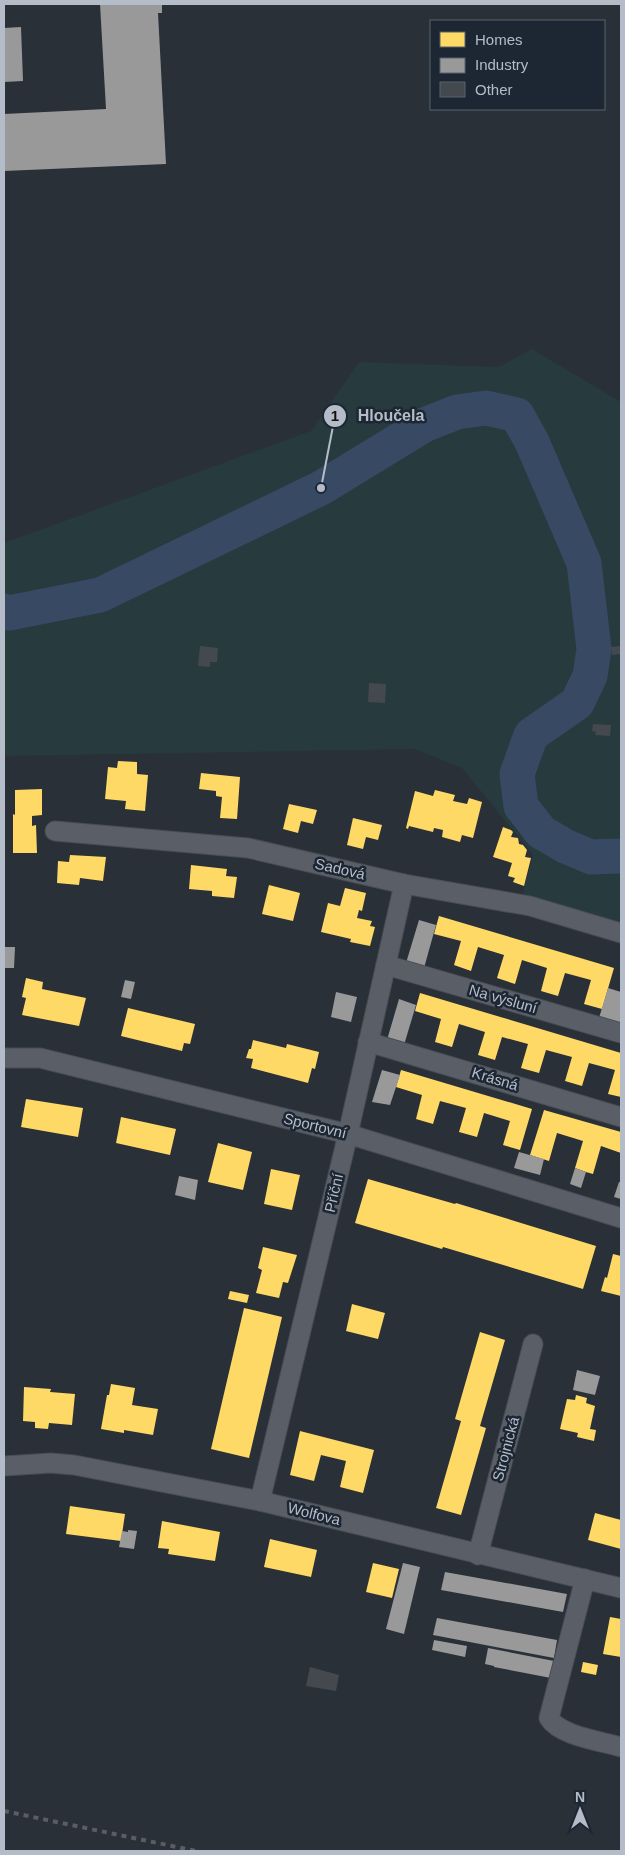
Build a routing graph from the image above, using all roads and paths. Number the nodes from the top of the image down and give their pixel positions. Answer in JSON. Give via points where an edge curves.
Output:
{"nodes":[{"id":1,"x":55,"y":831,"type":"dead end"},
{"id":2,"x":404,"y":884,"type":"junction"},
{"id":3,"x":621,"y":932,"type":"edge"},
{"id":4,"x":386,"y":965,"type":"junction"},
{"id":5,"x":621,"y":1033,"type":"edge"},
{"id":6,"x":368,"y":1042,"type":"junction"},
{"id":7,"x":4,"y":1058,"type":"edge"},
{"id":8,"x":621,"y":1117,"type":"edge"},
{"id":9,"x":348,"y":1134,"type":"junction"},
{"id":10,"x":621,"y":1218,"type":"edge"},
{"id":11,"x":533,"y":1344,"type":"dead end"},
{"id":12,"x":4,"y":1466,"type":"edge"},
{"id":13,"x":260,"y":1501,"type":"junction"},
{"id":14,"x":478,"y":1555,"type":"junction"},
{"id":15,"x":585,"y":1579,"type":"junction"},
{"id":16,"x":621,"y":1588,"type":"edge"},
{"id":17,"x":621,"y":1746,"type":"edge"}],
"edges":[{"from":1,"to":2,"type":"street","name":"Sadová","via":[[248,848]]},
{"from":2,"to":3,"type":"street","name":"Sadová","via":[[530,906]]},
{"from":2,"to":4,"type":"street","name":"Příční"},
{"from":4,"to":5,"type":"street","name":"Na výsluní"},
{"from":4,"to":6,"type":"street","name":"Příční"},
{"from":6,"to":8,"type":"street","name":"Krásná"},
{"from":6,"to":9,"type":"street","name":"Příční"},
{"from":7,"to":9,"type":"street","name":"Sportovní","via":[[40,1058]]},
{"from":9,"to":10,"type":"street","name":"Sportovní"},
{"from":9,"to":13,"type":"street","name":"Příční"},
{"from":11,"to":14,"type":"street","name":"Strojnická"},
{"from":12,"to":13,"type":"street","name":"Wolfova","via":[[74,1465]]},
{"from":13,"to":14,"type":"street","name":"Wolfova"},
{"from":14,"to":15,"type":"street","name":"Wolfova"},
{"from":15,"to":16,"type":"street","name":"Wolfova"},
{"from":15,"to":17,"type":"street","via":[[548,1718],[556,1727],[568,1732]]}]}
